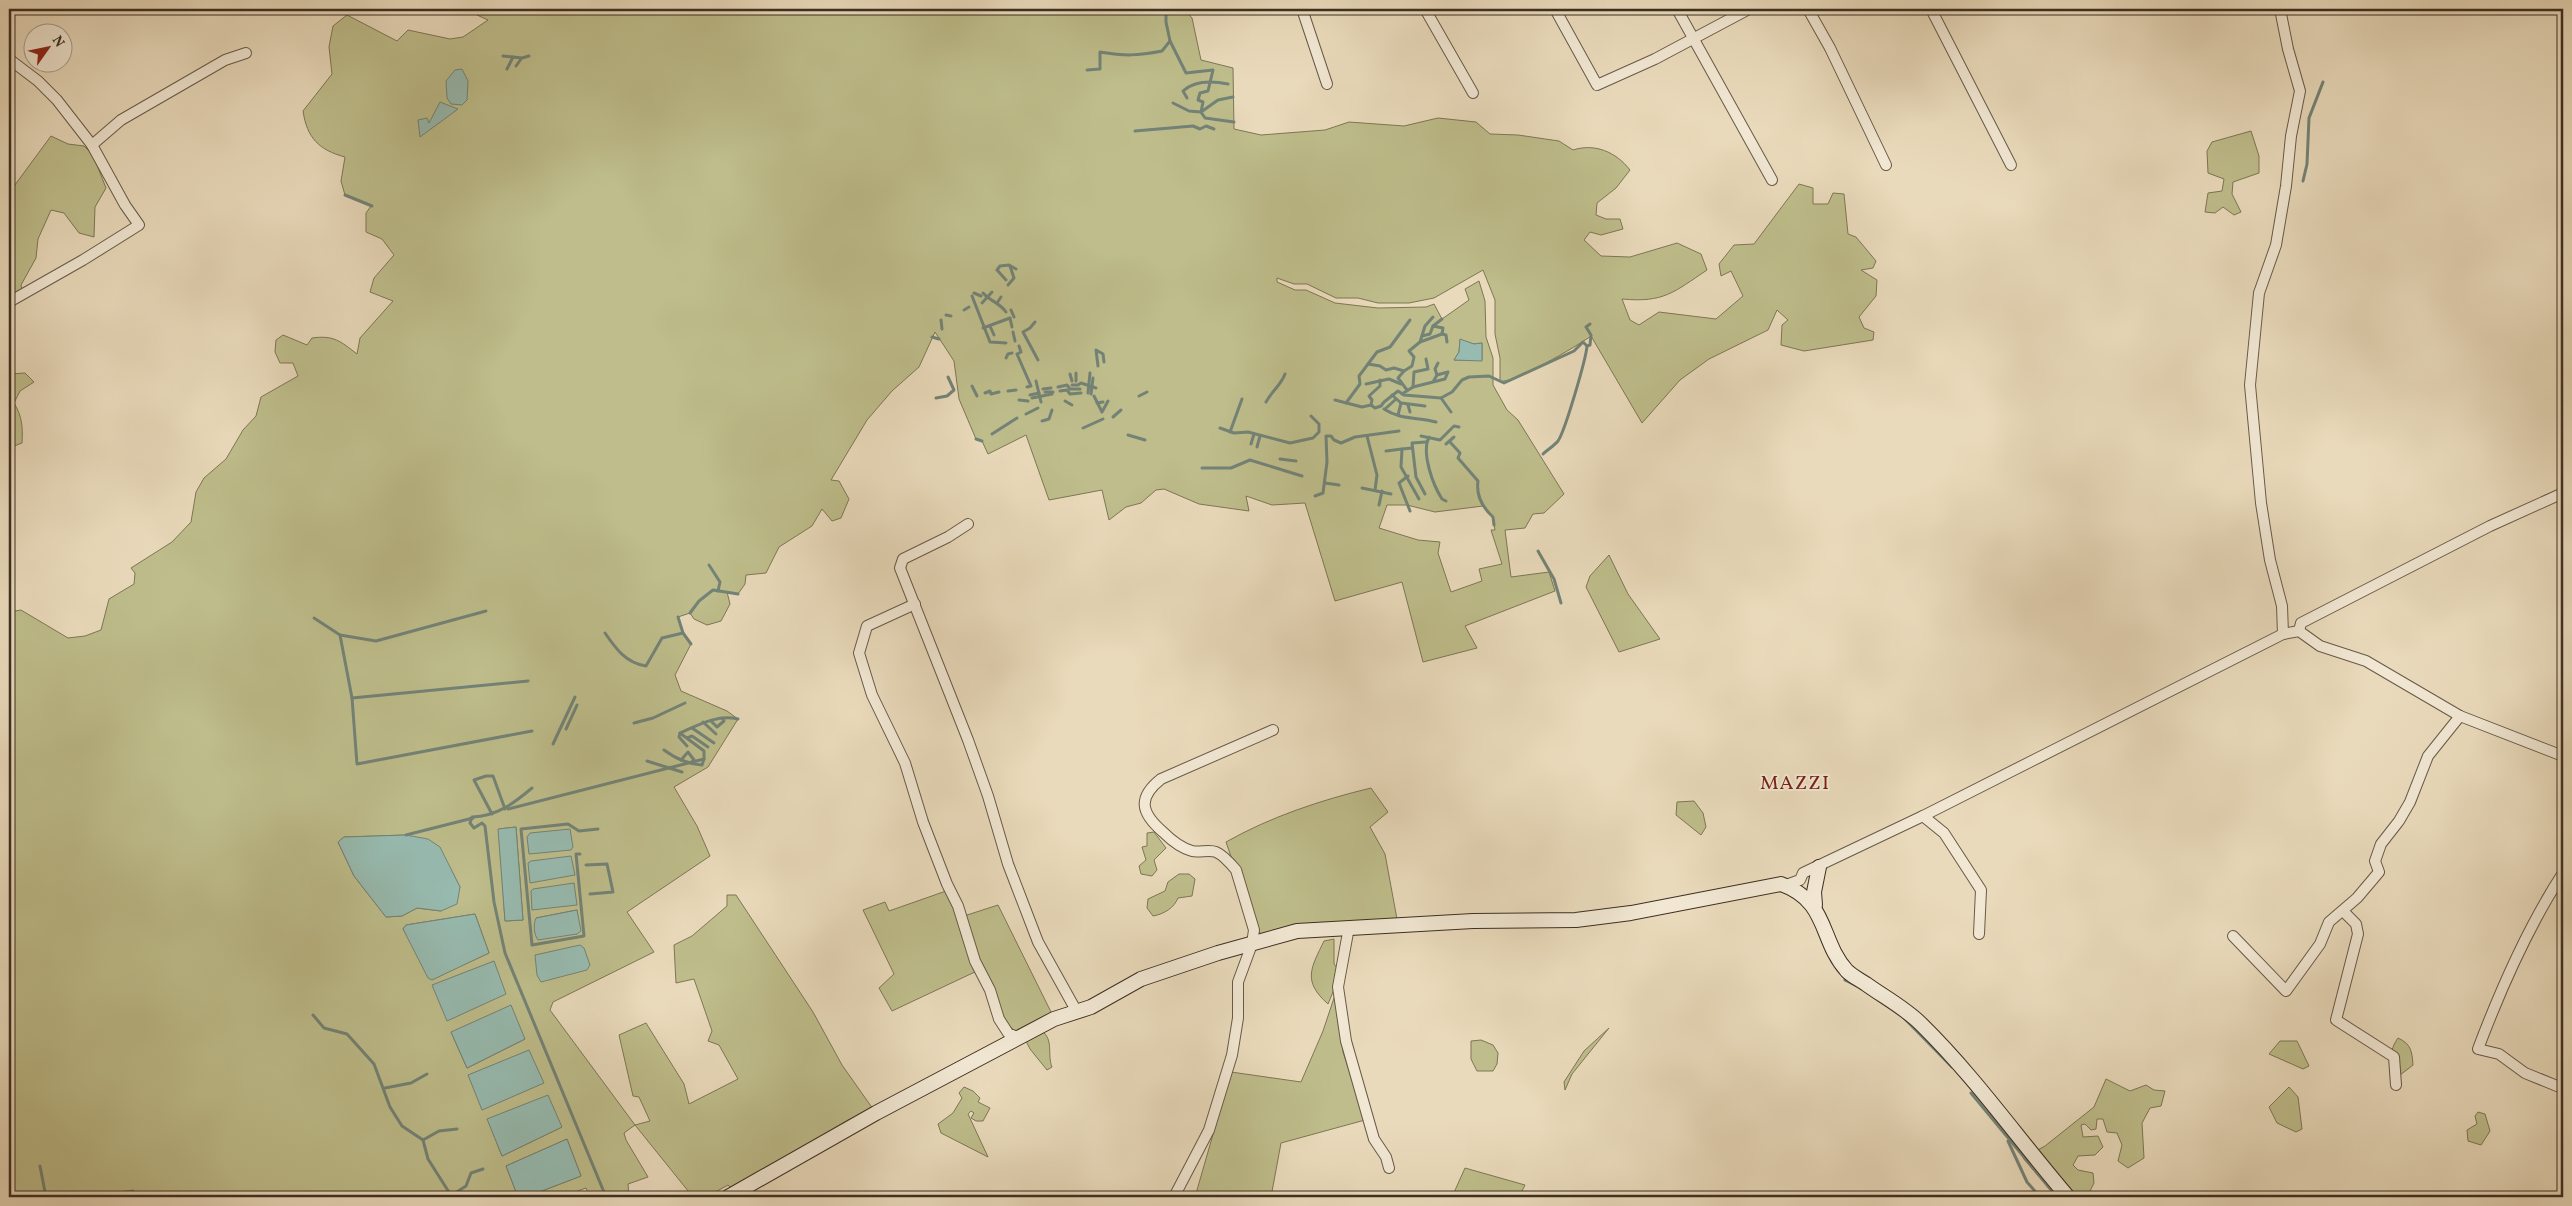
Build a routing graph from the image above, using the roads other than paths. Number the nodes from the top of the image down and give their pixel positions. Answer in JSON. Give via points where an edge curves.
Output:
{"nodes":[{"id":1,"x":1302,"y":9,"type":"edge"},
{"id":2,"x":1425,"y":9,"type":"edge"},
{"id":3,"x":1555,"y":9,"type":"edge"},
{"id":4,"x":1677,"y":9,"type":"edge"},
{"id":5,"x":1749,"y":9,"type":"edge"},
{"id":6,"x":1808,"y":9,"type":"edge"},
{"id":7,"x":1931,"y":9,"type":"edge"},
{"id":8,"x":2280,"y":9,"type":"edge"},
{"id":9,"x":1693,"y":39,"type":"junction"},
{"id":10,"x":246,"y":53,"type":"dead end"},
{"id":11,"x":9,"y":59,"type":"edge"},
{"id":12,"x":1327,"y":84,"type":"dead end"},
{"id":13,"x":1473,"y":94,"type":"dead end"},
{"id":14,"x":92,"y":145,"type":"junction"},
{"id":15,"x":1886,"y":165,"type":"dead end"},
{"id":16,"x":2011,"y":165,"type":"dead end"},
{"id":17,"x":1772,"y":180,"type":"dead end"},
{"id":18,"x":9,"y":302,"type":"edge"},
{"id":19,"x":2563,"y":493,"type":"edge"},
{"id":20,"x":968,"y":524,"type":"dead end"},
{"id":21,"x":915,"y":604,"type":"junction"},
{"id":22,"x":2298,"y":631,"type":"junction"},
{"id":23,"x":2283,"y":634,"type":"junction"},
{"id":24,"x":2460,"y":716,"type":"junction"},
{"id":25,"x":1273,"y":730,"type":"dead end"},
{"id":26,"x":2563,"y":756,"type":"edge"},
{"id":27,"x":1923,"y":816,"type":"junction"},
{"id":28,"x":1819,"y":866,"type":"junction"},
{"id":29,"x":2563,"y":874,"type":"edge"},
{"id":30,"x":1786,"y":885,"type":"junction"},
{"id":31,"x":1815,"y":905,"type":"junction"},
{"id":32,"x":2343,"y":911,"type":"junction"},
{"id":33,"x":1349,"y":927,"type":"junction"},
{"id":34,"x":1979,"y":934,"type":"dead end"},
{"id":35,"x":2234,"y":936,"type":"dead end"},
{"id":36,"x":1252,"y":944,"type":"junction"},
{"id":37,"x":1077,"y":1012,"type":"junction"},
{"id":38,"x":1020,"y":1038,"type":"junction"},
{"id":39,"x":2396,"y":1085,"type":"dead end"},
{"id":40,"x":2563,"y":1086,"type":"edge"},
{"id":41,"x":1389,"y":1168,"type":"dead end"},
{"id":42,"x":728,"y":1197,"type":"edge"},
{"id":43,"x":1174,"y":1197,"type":"edge"},
{"id":44,"x":2068,"y":1197,"type":"edge"}],
"edges":[{"from":1,"to":12,"type":"street"},
{"from":2,"to":13,"type":"street"},
{"from":3,"to":9,"type":"street","via":[[1597,85]]},
{"from":4,"to":9,"type":"street"},
{"from":5,"to":9,"type":"street"},
{"from":6,"to":15,"type":"street"},
{"from":7,"to":16,"type":"street"},
{"from":8,"to":23,"type":"street","via":[[2300,91],[2276,245],[2259,293],[2250,385],[2261,503],[2270,560],[2282,606]]},
{"from":9,"to":17,"type":"street"},
{"from":10,"to":14,"type":"street","via":[[225,60],[122,120]]},
{"from":11,"to":14,"type":"street","via":[[48,90]]},
{"from":14,"to":18,"type":"street","via":[[139,225]]},
{"from":19,"to":22,"type":"street","via":[[2365,589],[2301,623]]},
{"from":20,"to":21,"type":"street","via":[[903,559],[900,568]]},
{"from":21,"to":37,"type":"street","via":[[968,740],[1008,864],[1038,942]]},
{"from":21,"to":38,"type":"street","via":[[866,626],[859,653],[872,695],[906,763],[923,822],[999,1019],[1008,1032]]},
{"from":22,"to":23,"type":"street"},
{"from":22,"to":24,"type":"street","via":[[2320,646],[2366,661]]},
{"from":23,"to":27,"type":"street"},
{"from":24,"to":26,"type":"street"},
{"from":24,"to":32,"type":"street","via":[[2428,756],[2410,802],[2381,844],[2375,861],[2379,872]]},
{"from":25,"to":36,"type":"street","via":[[1161,779],[1145,797],[1145,810],[1150,821],[1172,841],[1193,851],[1215,852],[1236,870],[1254,930]]},
{"from":27,"to":28,"type":"street"},
{"from":27,"to":34,"type":"street","via":[[1944,833],[1981,890]]},
{"from":28,"to":30,"type":"street","via":[[1803,873],[1800,880]]},
{"from":28,"to":31,"type":"street"},
{"from":29,"to":40,"type":"street","via":[[2540,909],[2501,990],[2478,1049],[2499,1054],[2525,1073]]},
{"from":30,"to":31,"type":"street"},
{"from":30,"to":33,"type":"street","via":[[1772,884],[1576,920],[1478,920]]},
{"from":31,"to":44,"type":"street","via":[[1834,950],[1848,972],[1914,1016],[1982,1088]]},
{"from":32,"to":35,"type":"street","via":[[2329,922],[2320,944],[2286,991]]},
{"from":32,"to":39,"type":"street","via":[[2356,924],[2358,934],[2336,1020],[2394,1058]]},
{"from":33,"to":36,"type":"street","via":[[1298,931]]},
{"from":33,"to":41,"type":"street","via":[[1338,987],[1346,1041],[1374,1140],[1386,1157]]},
{"from":36,"to":37,"type":"street","via":[[1141,979]]},
{"from":36,"to":43,"type":"street","via":[[1238,982],[1238,1018],[1224,1087],[1209,1130]]},
{"from":37,"to":38,"type":"street","via":[[1054,1019]]},
{"from":38,"to":42,"type":"street","via":[[876,1113]]}]}
